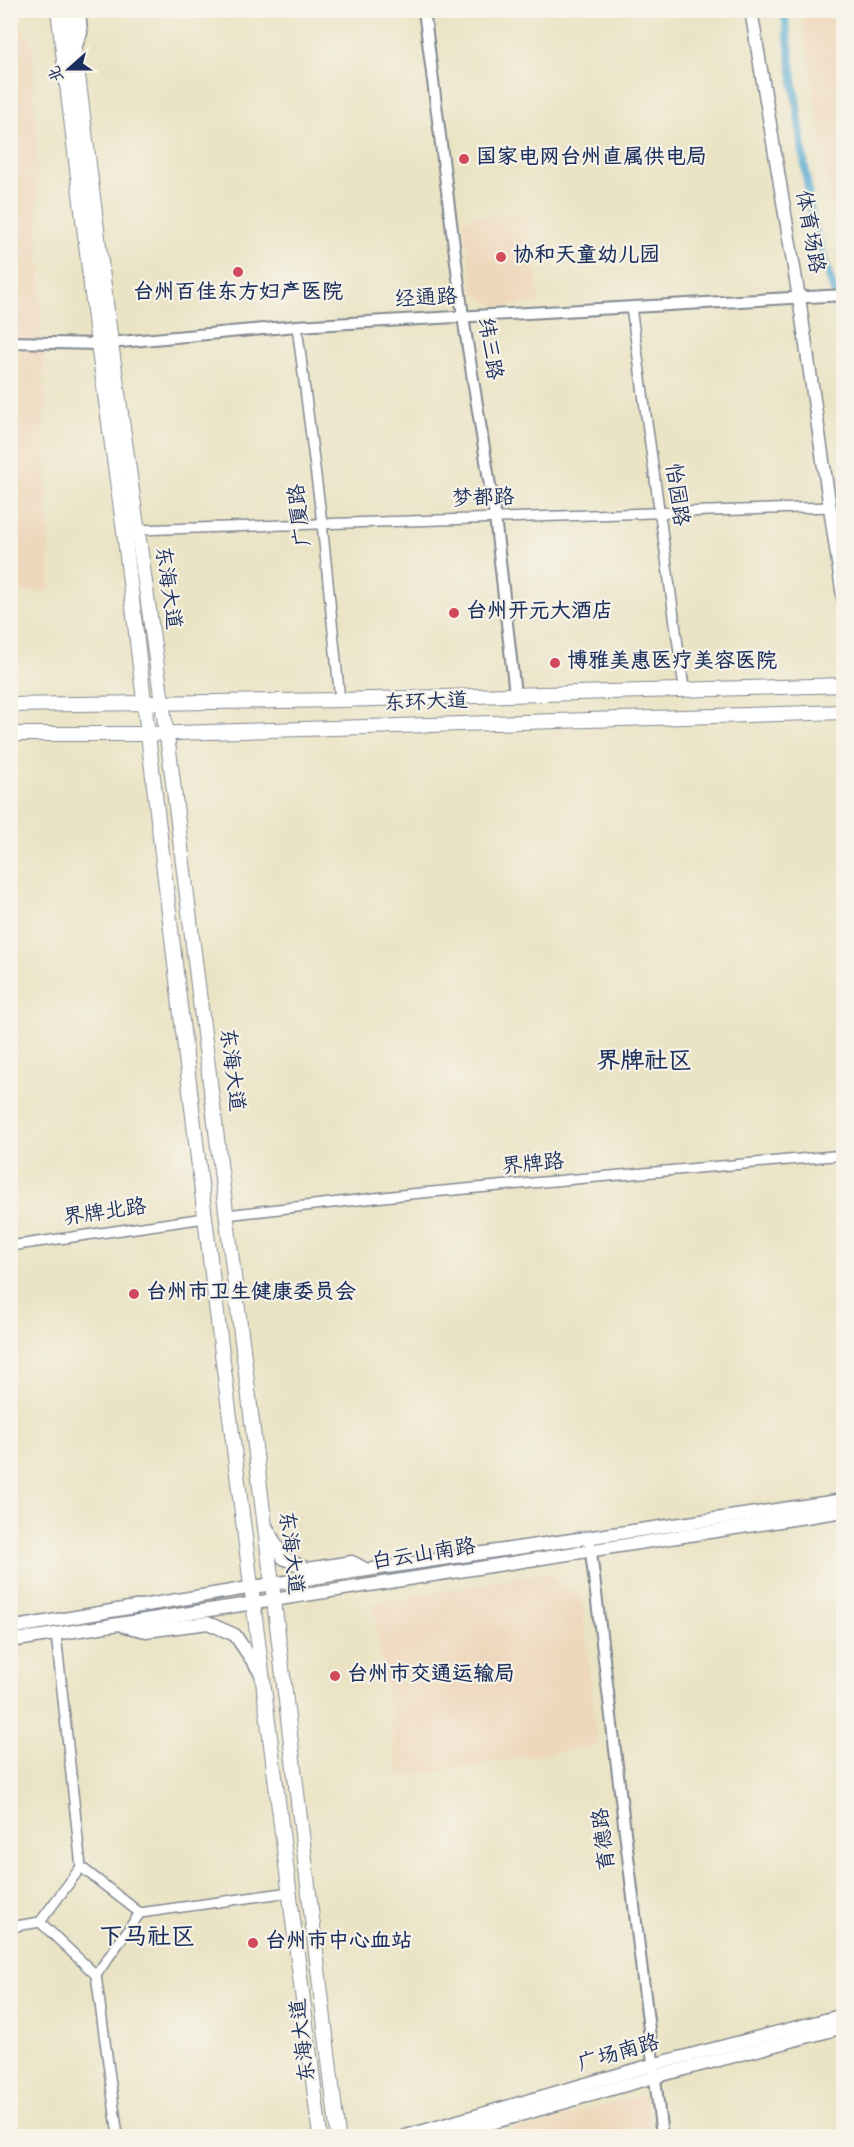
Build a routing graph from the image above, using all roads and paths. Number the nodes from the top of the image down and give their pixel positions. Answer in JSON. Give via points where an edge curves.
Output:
{"nodes":[{"id":1,"x":57,"y":10,"type":"edge"},
{"id":2,"x":70,"y":10,"type":"edge"},
{"id":3,"x":79,"y":10,"type":"edge"},
{"id":4,"x":424,"y":10,"type":"edge"},
{"id":5,"x":751,"y":10,"type":"edge"},
{"id":6,"x":75,"y":47,"type":"junction"},
{"id":7,"x":843,"y":295,"type":"edge"},
{"id":8,"x":799,"y":298,"type":"junction"},
{"id":9,"x":631,"y":308,"type":"junction"},
{"id":10,"x":463,"y":317,"type":"junction"},
{"id":11,"x":297,"y":326,"type":"junction"},
{"id":12,"x":10,"y":342,"type":"edge"},
{"id":13,"x":105,"y":344,"type":"junction"},
{"id":14,"x":830,"y":507,"type":"junction"},
{"id":15,"x":660,"y":513,"type":"junction"},
{"id":16,"x":495,"y":518,"type":"junction"},
{"id":17,"x":322,"y":523,"type":"junction"},
{"id":18,"x":137,"y":530,"type":"junction"},
{"id":19,"x":843,"y":603,"type":"edge"},
{"id":20,"x":843,"y":685,"type":"edge"},
{"id":21,"x":684,"y":688,"type":"junction"},
{"id":22,"x":515,"y":694,"type":"junction"},
{"id":23,"x":340,"y":700,"type":"junction"},
{"id":24,"x":145,"y":704,"type":"junction"},
{"id":25,"x":162,"y":704,"type":"junction"},
{"id":26,"x":10,"y":705,"type":"edge"},
{"id":27,"x":843,"y":711,"type":"edge"},
{"id":28,"x":166,"y":733,"type":"junction"},
{"id":29,"x":10,"y":734,"type":"edge"},
{"id":30,"x":148,"y":734,"type":"junction"},
{"id":31,"x":843,"y":1155,"type":"edge"},
{"id":32,"x":226,"y":1215,"type":"junction"},
{"id":33,"x":205,"y":1218,"type":"junction"},
{"id":34,"x":10,"y":1246,"type":"edge"},
{"id":35,"x":843,"y":1500,"type":"edge"},
{"id":36,"x":843,"y":1511,"type":"edge"},
{"id":37,"x":264,"y":1522,"type":"junction"},
{"id":38,"x":590,"y":1544,"type":"junction"},
{"id":39,"x":367,"y":1570,"type":"junction"},
{"id":40,"x":272,"y":1584,"type":"junction"},
{"id":41,"x":251,"y":1588,"type":"junction"},
{"id":42,"x":274,"y":1599,"type":"junction"},
{"id":43,"x":253,"y":1603,"type":"junction"},
{"id":44,"x":117,"y":1624,"type":"junction"},
{"id":45,"x":10,"y":1628,"type":"edge"},
{"id":46,"x":56,"y":1634,"type":"junction"},
{"id":47,"x":10,"y":1641,"type":"edge"},
{"id":48,"x":263,"y":1675,"type":"junction"},
{"id":49,"x":81,"y":1867,"type":"junction"},
{"id":50,"x":291,"y":1892,"type":"junction"},
{"id":51,"x":140,"y":1913,"type":"junction"},
{"id":52,"x":40,"y":1922,"type":"junction"},
{"id":53,"x":10,"y":1927,"type":"edge"},
{"id":54,"x":96,"y":1975,"type":"junction"},
{"id":55,"x":843,"y":2015,"type":"edge"},
{"id":56,"x":843,"y":2027,"type":"edge"},
{"id":57,"x":653,"y":2071,"type":"junction"},
{"id":58,"x":117,"y":2136,"type":"edge"},
{"id":59,"x":320,"y":2136,"type":"edge"},
{"id":60,"x":338,"y":2136,"type":"edge"},
{"id":61,"x":406,"y":2136,"type":"edge"},
{"id":62,"x":445,"y":2136,"type":"edge"},
{"id":63,"x":662,"y":2136,"type":"edge"}],
"edges":[{"from":1,"to":13,"type":"main road","name":"东海大道"},
{"from":2,"to":6,"type":"main road","name":"东海大道"},
{"from":3,"to":6,"type":"main road","via":[[81,33]]},
{"from":4,"to":10,"type":"street","name":"纬三路"},
{"from":5,"to":8,"type":"main road","name":"体育场路"},
{"from":6,"to":13,"type":"main road","name":"东海大道"},
{"from":7,"to":8,"type":"street","name":"经通路"},
{"from":8,"to":9,"type":"street","name":"经通路"},
{"from":8,"to":14,"type":"main road","name":"体育场路"},
{"from":9,"to":10,"type":"street","name":"经通路"},
{"from":9,"to":15,"type":"street","name":"怡园路"},
{"from":10,"to":11,"type":"street","name":"经通路"},
{"from":10,"to":16,"type":"street","name":"纬三路"},
{"from":11,"to":13,"type":"street","name":"经通路"},
{"from":11,"to":17,"type":"street","name":"广厦路"},
{"from":12,"to":13,"type":"street","name":"经通路"},
{"from":13,"to":18,"type":"main road","name":"东海大道"},
{"from":13,"to":24,"type":"main road","name":"东海大道"},
{"from":14,"to":15,"type":"street","name":"梦都路"},
{"from":14,"to":19,"type":"main road","name":"体育场路"},
{"from":15,"to":16,"type":"street","name":"梦都路"},
{"from":15,"to":21,"type":"street","name":"怡园路"},
{"from":16,"to":17,"type":"street","name":"梦都路"},
{"from":16,"to":22,"type":"street","name":"纬三路"},
{"from":17,"to":18,"type":"street","name":"梦都路"},
{"from":17,"to":23,"type":"street","name":"广厦路"},
{"from":18,"to":25,"type":"main road","name":"东海大道"},
{"from":20,"to":21,"type":"main road","name":"东环大道"},
{"from":21,"to":22,"type":"main road","name":"东环大道"},
{"from":22,"to":23,"type":"main road","name":"东环大道"},
{"from":23,"to":25,"type":"main road","name":"东环大道"},
{"from":24,"to":25,"type":"main road","name":"东环大道"},
{"from":24,"to":26,"type":"main road","name":"东环大道"},
{"from":24,"to":30,"type":"main road","name":"东海大道"},
{"from":25,"to":28,"type":"main road","name":"东海大道"},
{"from":27,"to":28,"type":"main road","name":"东环大道"},
{"from":28,"to":30,"type":"main road","name":"东环大道"},
{"from":28,"to":32,"type":"main road","name":"东海大道"},
{"from":29,"to":30,"type":"main road","name":"东环大道"},
{"from":30,"to":33,"type":"main road","name":"东海大道"},
{"from":31,"to":32,"type":"street","name":"界牌路","via":[[410,1194]]},
{"from":32,"to":37,"type":"main road","name":"东海大道"},
{"from":33,"to":34,"type":"street","name":"界牌北路"},
{"from":33,"to":41,"type":"main road","name":"东海大道"},
{"from":35,"to":38,"type":"main road","name":"白云山南路"},
{"from":36,"to":38,"type":"main road","name":"白云山南路"},
{"from":37,"to":39,"type":"main road","via":[[283,1558],[308,1569],[352,1562]]},
{"from":37,"to":40,"type":"main road","name":"东海大道"},
{"from":38,"to":39,"type":"main road","name":"白云山南路"},
{"from":38,"to":42,"type":"main road","name":"白云山南路"},
{"from":38,"to":57,"type":"street","name":"育德路"},
{"from":39,"to":40,"type":"main road","name":"白云山南路"},
{"from":40,"to":41,"type":"main road","name":"白云山南路"},
{"from":40,"to":42,"type":"main road","name":"东海大道"},
{"from":41,"to":43,"type":"main road","name":"东海大道"},
{"from":41,"to":45,"type":"main road","name":"白云山南路"},
{"from":42,"to":43,"type":"main road","name":"白云山南路"},
{"from":42,"to":60,"type":"main road","name":"东海大道"},
{"from":43,"to":44,"type":"main road","name":"白云山南路"},
{"from":43,"to":48,"type":"main road","name":"东海大道"},
{"from":44,"to":46,"type":"main road","name":"白云山南路"},
{"from":44,"to":48,"type":"main road","via":[[146,1631],[208,1623],[235,1635]]},
{"from":46,"to":47,"type":"main road","name":"白云山南路"},
{"from":46,"to":49,"type":"street"},
{"from":48,"to":50,"type":"main road","name":"东海大道"},
{"from":49,"to":51,"type":"street"},
{"from":49,"to":52,"type":"street"},
{"from":50,"to":51,"type":"street"},
{"from":50,"to":59,"type":"main road","name":"东海大道"},
{"from":51,"to":54,"type":"street"},
{"from":52,"to":53,"type":"street"},
{"from":52,"to":54,"type":"street"},
{"from":54,"to":58,"type":"street"},
{"from":55,"to":57,"type":"main road","name":"广场南路"},
{"from":56,"to":57,"type":"main road","name":"广场南路"},
{"from":57,"to":61,"type":"main road","name":"广场南路"},
{"from":57,"to":62,"type":"main road","name":"广场南路"},
{"from":57,"to":63,"type":"street","name":"育德路"}]}
